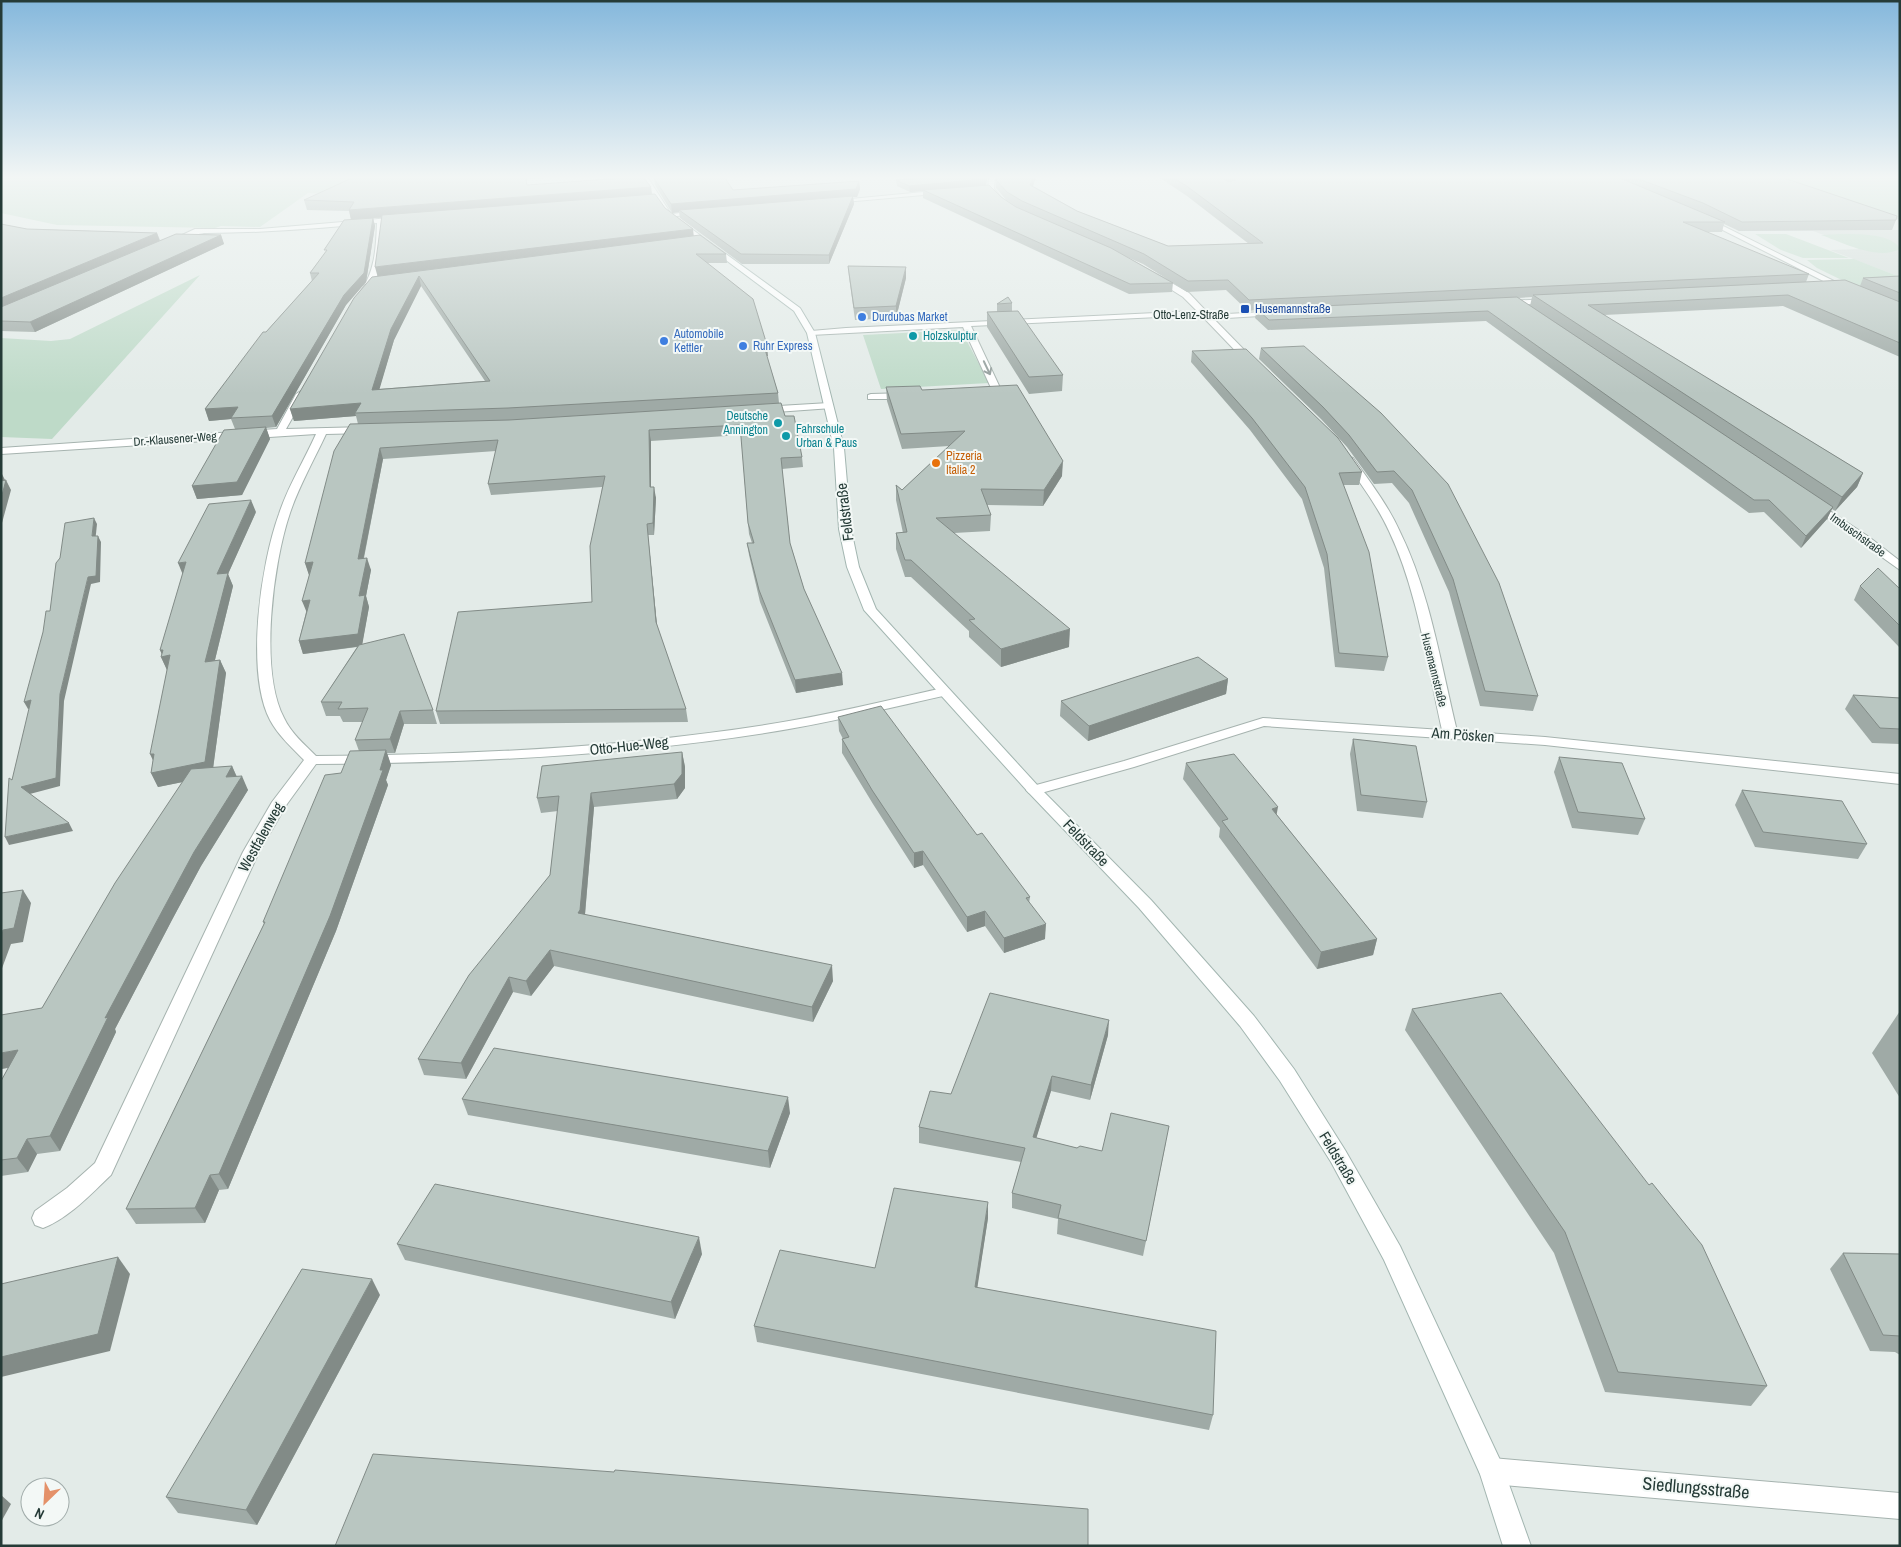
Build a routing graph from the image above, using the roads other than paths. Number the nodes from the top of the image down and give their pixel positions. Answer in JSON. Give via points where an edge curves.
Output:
{"nodes":[{"id":1,"x":378,"y":250,"type":"edge"},
{"id":2,"x":716,"y":250,"type":"edge"},
{"id":3,"x":1768,"y":250,"type":"edge"},
{"id":4,"x":1143,"y":269,"type":"edge"},
{"id":5,"x":382,"y":282,"type":"edge"},
{"id":6,"x":372,"y":283,"type":"junction"},
{"id":7,"x":1842,"y":287,"type":"junction"},
{"id":8,"x":1822,"y":288,"type":"edge"},
{"id":9,"x":1858,"y":294,"type":"edge"},
{"id":10,"x":357,"y":300,"type":"edge"},
{"id":11,"x":1562,"y":300,"type":"edge"},
{"id":12,"x":1516,"y":302,"type":"junction"},
{"id":13,"x":1498,"y":303,"type":"edge"},
{"id":14,"x":1203,"y":313,"type":"junction"},
{"id":15,"x":1288,"y":313,"type":"edge"},
{"id":16,"x":1532,"y":314,"type":"edge"},
{"id":17,"x":966,"y":324,"type":"junction"},
{"id":18,"x":811,"y":333,"type":"junction"},
{"id":19,"x":1262,"y":372,"type":"edge"},
{"id":20,"x":305,"y":386,"type":"edge"},
{"id":21,"x":978,"y":393,"type":"edge"},
{"id":22,"x":920,"y":396,"type":"edge"},
{"id":23,"x":871,"y":397,"type":"dead end"},
{"id":24,"x":829,"y":406,"type":"junction"},
{"id":25,"x":754,"y":410,"type":"edge"},
{"id":26,"x":381,"y":429,"type":"edge"},
{"id":27,"x":322,"y":431,"type":"junction"},
{"id":28,"x":280,"y":432,"type":"junction"},
{"id":29,"x":1,"y":444,"type":"edge"},
{"id":30,"x":34,"y":449,"type":"junction"},
{"id":31,"x":1,"y":451,"type":"edge"},
{"id":32,"x":1345,"y":454,"type":"edge"},
{"id":33,"x":1802,"y":495,"type":"edge"},
{"id":34,"x":1900,"y":567,"type":"edge"},
{"id":35,"x":943,"y":692,"type":"junction"},
{"id":36,"x":1450,"y":733,"type":"junction"},
{"id":37,"x":312,"y":760,"type":"junction"},
{"id":38,"x":1900,"y":779,"type":"edge"},
{"id":39,"x":1034,"y":790,"type":"junction"},
{"id":40,"x":43,"y":1218,"type":"dead end"},
{"id":41,"x":1492,"y":1471,"type":"junction"},
{"id":42,"x":1900,"y":1506,"type":"edge"},
{"id":43,"x":1518,"y":1546,"type":"edge"}],
"edges":[{"from":1,"to":6,"type":"street"},
{"from":2,"to":18,"type":"street","name":"Feldstraße","via":[[791,305]]},
{"from":3,"to":7,"type":"street"},
{"from":4,"to":14,"type":"street","via":[[1186,295]]},
{"from":5,"to":6,"type":"street"},
{"from":6,"to":10,"type":"street"},
{"from":7,"to":8,"type":"street"},
{"from":7,"to":9,"type":"street"},
{"from":11,"to":12,"type":"street"},
{"from":12,"to":13,"type":"street"},
{"from":12,"to":16,"type":"street"},
{"from":14,"to":15,"type":"street","name":"Otto-Lenz-Straße","via":[[1227,316]]},
{"from":14,"to":17,"type":"street","name":"Otto-Lenz-Straße"},
{"from":14,"to":19,"type":"street"},
{"from":17,"to":18,"type":"street","name":"Otto-Lenz-Straße"},
{"from":17,"to":21,"type":"street","one_way":true,"via":[[998,392]]},
{"from":18,"to":24,"type":"street","name":"Feldstraße"},
{"from":20,"to":28,"type":"street"},
{"from":22,"to":23,"type":"street"},
{"from":24,"to":25,"type":"street"},
{"from":24,"to":35,"type":"street","name":"Feldstraße","via":[[839,448],[845,529],[853,567],[870,610]]},
{"from":26,"to":27,"type":"street","name":"Dr.-Klausener-Weg"},
{"from":27,"to":28,"type":"street","name":"Dr.-Klausener-Weg"},
{"from":27,"to":37,"type":"street","via":[[284,515],[270,577],[263,649],[274,714]]},
{"from":28,"to":30,"type":"street","name":"Dr.-Klausener-Weg"},
{"from":29,"to":30,"type":"street"},
{"from":30,"to":31,"type":"street","name":"Dr.-Klausener-Weg"},
{"from":32,"to":36,"type":"street","name":"Husemannstraße","via":[[1398,539],[1410,571]]},
{"from":33,"to":34,"type":"street","name":"Imbuschstraße"},
{"from":35,"to":37,"type":"street","name":"Otto-Hue-Weg","via":[[765,729],[604,750],[464,759]]},
{"from":35,"to":39,"type":"street","name":"Feldstraße"},
{"from":36,"to":38,"type":"street","name":"Am Pösken"},
{"from":36,"to":39,"type":"street","name":"Am Pösken","via":[[1263,722]]},
{"from":37,"to":40,"type":"street","name":"Westfalenweg","via":[[280,802],[251,852],[103,1169]]},
{"from":39,"to":41,"type":"street","name":"Feldstraße","via":[[1145,904],[1247,1021],[1287,1075],[1338,1156],[1392,1253]]},
{"from":41,"to":42,"type":"street","name":"Siedlungsstraße"},
{"from":41,"to":43,"type":"street","name":"Feldstraße"}]}
